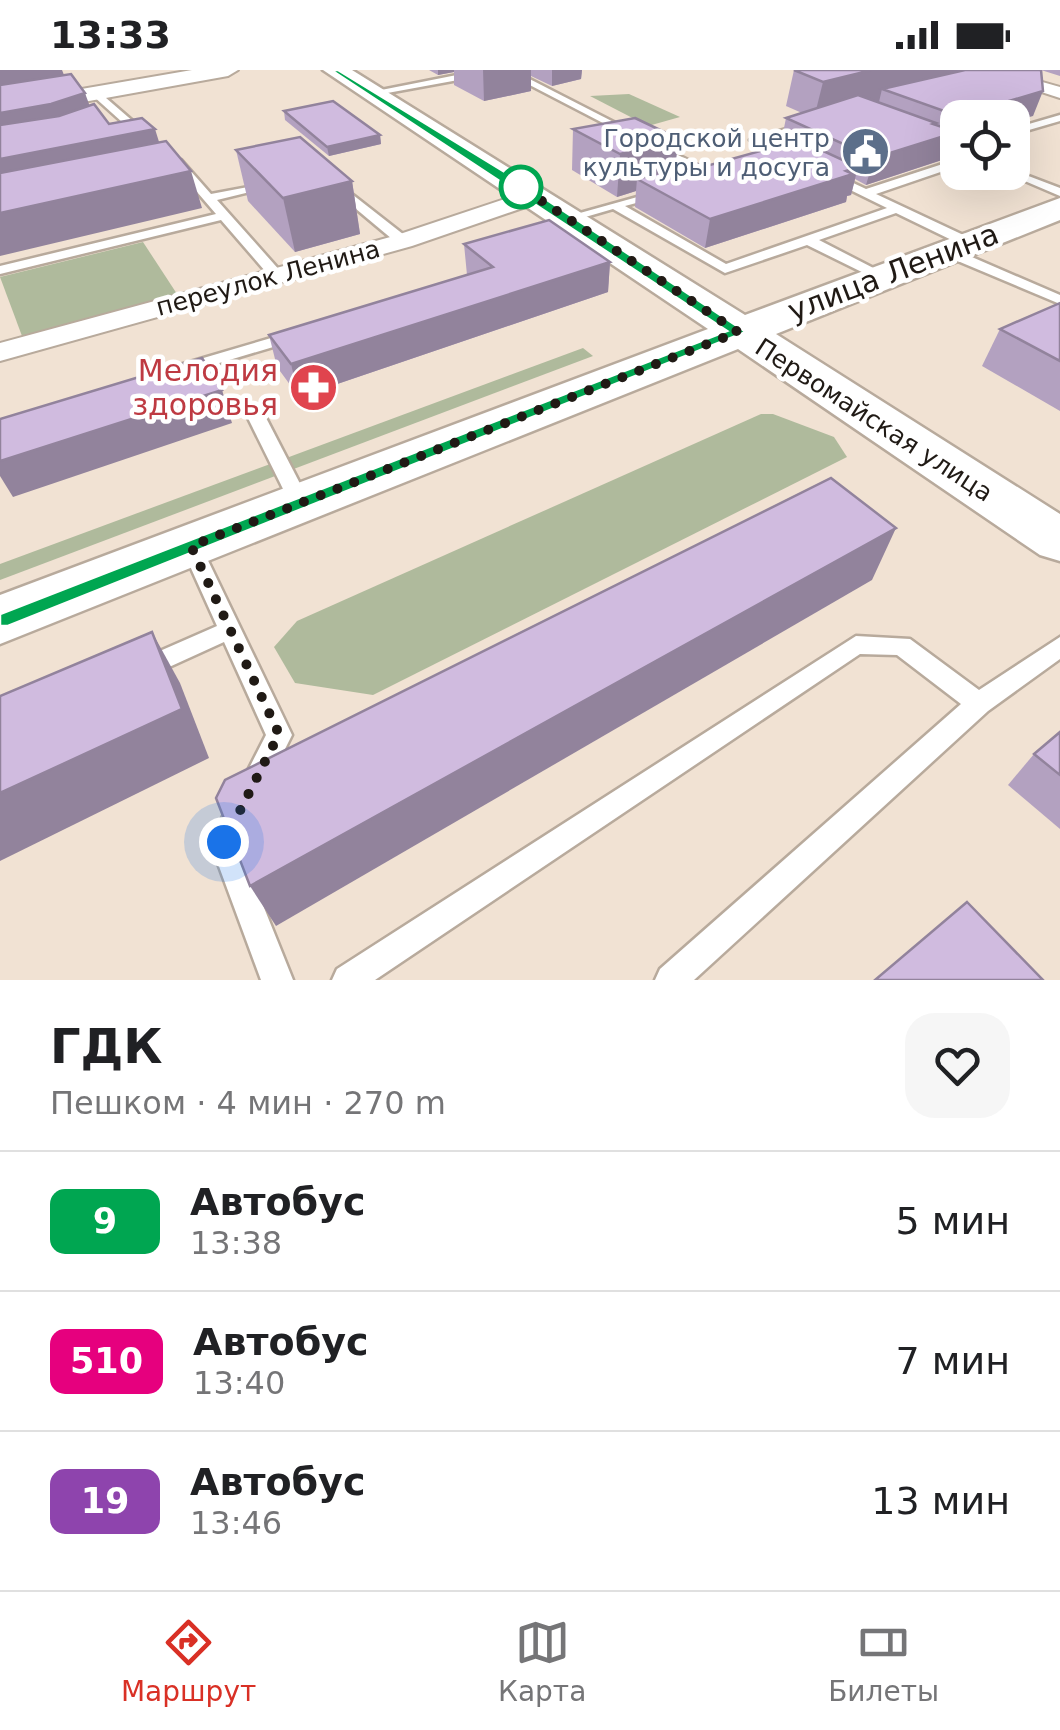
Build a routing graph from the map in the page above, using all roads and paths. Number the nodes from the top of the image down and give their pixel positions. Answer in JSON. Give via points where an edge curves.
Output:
{"nodes":[{"id":1,"x":228,"y":70,"type":"edge"},
{"id":2,"x":335,"y":70,"type":"edge"},
{"id":3,"x":503,"y":70,"type":"edge"},
{"id":4,"x":180,"y":74,"type":"edge"},
{"id":5,"x":981,"y":76,"type":"edge"},
{"id":6,"x":95,"y":93,"type":"junction"},
{"id":7,"x":370,"y":93,"type":"junction"},
{"id":8,"x":1060,"y":94,"type":"edge"},
{"id":9,"x":0,"y":110,"type":"edge"},
{"id":10,"x":1060,"y":118,"type":"edge"},
{"id":11,"x":824,"y":121,"type":"edge"},
{"id":12,"x":128,"y":123,"type":"junction"},
{"id":13,"x":1030,"y":127,"type":"edge"},
{"id":14,"x":113,"y":128,"type":"edge"},
{"id":15,"x":152,"y":142,"type":"edge"},
{"id":16,"x":163,"y":150,"type":"edge"},
{"id":17,"x":784,"y":165,"type":"edge"},
{"id":18,"x":182,"y":168,"type":"junction"},
{"id":19,"x":940,"y":168,"type":"edge"},
{"id":20,"x":817,"y":170,"type":"edge"},
{"id":21,"x":164,"y":172,"type":"edge"},
{"id":22,"x":732,"y":174,"type":"edge"},
{"id":23,"x":322,"y":176,"type":"edge"},
{"id":24,"x":714,"y":177,"type":"junction"},
{"id":25,"x":1030,"y":180,"type":"edge"},
{"id":26,"x":277,"y":182,"type":"edge"},
{"id":27,"x":698,"y":182,"type":"edge"},
{"id":28,"x":681,"y":186,"type":"edge"},
{"id":29,"x":1060,"y":192,"type":"edge"},
{"id":30,"x":866,"y":193,"type":"junction"},
{"id":31,"x":534,"y":196,"type":"junction"},
{"id":32,"x":209,"y":198,"type":"junction"},
{"id":33,"x":614,"y":205,"type":"junction"},
{"id":34,"x":898,"y":208,"type":"junction"},
{"id":35,"x":1060,"y":208,"type":"edge"},
{"id":36,"x":224,"y":216,"type":"junction"},
{"id":37,"x":568,"y":218,"type":"junction"},
{"id":38,"x":808,"y":240,"type":"junction"},
{"id":39,"x":403,"y":241,"type":"junction"},
{"id":40,"x":958,"y":247,"type":"junction"},
{"id":41,"x":0,"y":270,"type":"edge"},
{"id":42,"x":277,"y":276,"type":"junction"},
{"id":43,"x":880,"y":277,"type":"junction"},
{"id":44,"x":1060,"y":300,"type":"edge"},
{"id":45,"x":314,"y":330,"type":"edge"},
{"id":46,"x":738,"y":332,"type":"junction"},
{"id":47,"x":0,"y":352,"type":"edge"},
{"id":48,"x":166,"y":374,"type":"edge"},
{"id":49,"x":254,"y":412,"type":"dead end"},
{"id":50,"x":300,"y":503,"type":"junction"},
{"id":51,"x":1060,"y":541,"type":"edge"},
{"id":52,"x":191,"y":546,"type":"junction"},
{"id":53,"x":0,"y":620,"type":"edge"},
{"id":54,"x":230,"y":630,"type":"junction"},
{"id":55,"x":1060,"y":646,"type":"edge"},
{"id":56,"x":124,"y":678,"type":"edge"},
{"id":57,"x":980,"y":704,"type":"junction"},
{"id":58,"x":277,"y":980,"type":"edge"},
{"id":59,"x":348,"y":980,"type":"edge"},
{"id":60,"x":671,"y":980,"type":"edge"}],
"edges":[{"from":1,"to":4,"type":"street"},
{"from":2,"to":7,"type":"main road","name":"Первомайская улица"},
{"from":3,"to":7,"type":"lane"},
{"from":3,"to":24,"type":"lane"},
{"from":4,"to":6,"type":"street"},
{"from":5,"to":8,"type":"street"},
{"from":6,"to":9,"type":"street"},
{"from":6,"to":12,"type":"lane"},
{"from":7,"to":31,"type":"main road","name":"Первомайская улица"},
{"from":10,"to":13,"type":"lane"},
{"from":11,"to":17,"type":"lane","via":[[755,140],[801,162]]},
{"from":12,"to":14,"type":"lane"},
{"from":12,"to":15,"type":"lane"},
{"from":16,"to":18,"type":"lane"},
{"from":18,"to":21,"type":"lane"},
{"from":18,"to":32,"type":"lane"},
{"from":19,"to":30,"type":"lane"},
{"from":20,"to":30,"type":"lane"},
{"from":22,"to":24,"type":"lane"},
{"from":23,"to":39,"type":"lane"},
{"from":24,"to":27,"type":"lane"},
{"from":25,"to":29,"type":"lane"},
{"from":26,"to":32,"type":"lane"},
{"from":28,"to":33,"type":"lane"},
{"from":30,"to":34,"type":"lane"},
{"from":31,"to":37,"type":"main road","name":"Первомайская улица"},
{"from":31,"to":39,"type":"street","name":"переулок Ленина"},
{"from":32,"to":36,"type":"lane"},
{"from":33,"to":37,"type":"lane"},
{"from":33,"to":38,"type":"lane","via":[[724,269]]},
{"from":34,"to":38,"type":"lane"},
{"from":34,"to":40,"type":"lane"},
{"from":35,"to":40,"type":"main road","name":"улица Ленина"},
{"from":36,"to":41,"type":"lane"},
{"from":36,"to":42,"type":"lane"},
{"from":37,"to":46,"type":"main road","name":"Первомайская улица"},
{"from":38,"to":43,"type":"lane"},
{"from":39,"to":42,"type":"street","name":"переулок Ленина"},
{"from":40,"to":43,"type":"main road","name":"улица Ленина"},
{"from":40,"to":44,"type":"lane"},
{"from":42,"to":47,"type":"street","name":"переулок Ленина"},
{"from":43,"to":46,"type":"main road","name":"улица Ленина"},
{"from":45,"to":48,"type":"lane"},
{"from":46,"to":50,"type":"main road","name":"улица Ленина"},
{"from":46,"to":51,"type":"main road","name":"Первомайская улица"},
{"from":49,"to":50,"type":"lane"},
{"from":50,"to":52,"type":"main road","name":"улица Ленина"},
{"from":52,"to":53,"type":"main road","name":"улица Ленина"},
{"from":52,"to":54,"type":"lane"},
{"from":54,"to":56,"type":"lane"},
{"from":54,"to":58,"type":"lane","via":[[279,734],[224,842]]},
{"from":55,"to":57,"type":"lane"},
{"from":57,"to":59,"type":"lane","via":[[902,646],[856,645]]},
{"from":57,"to":60,"type":"lane"}]}
